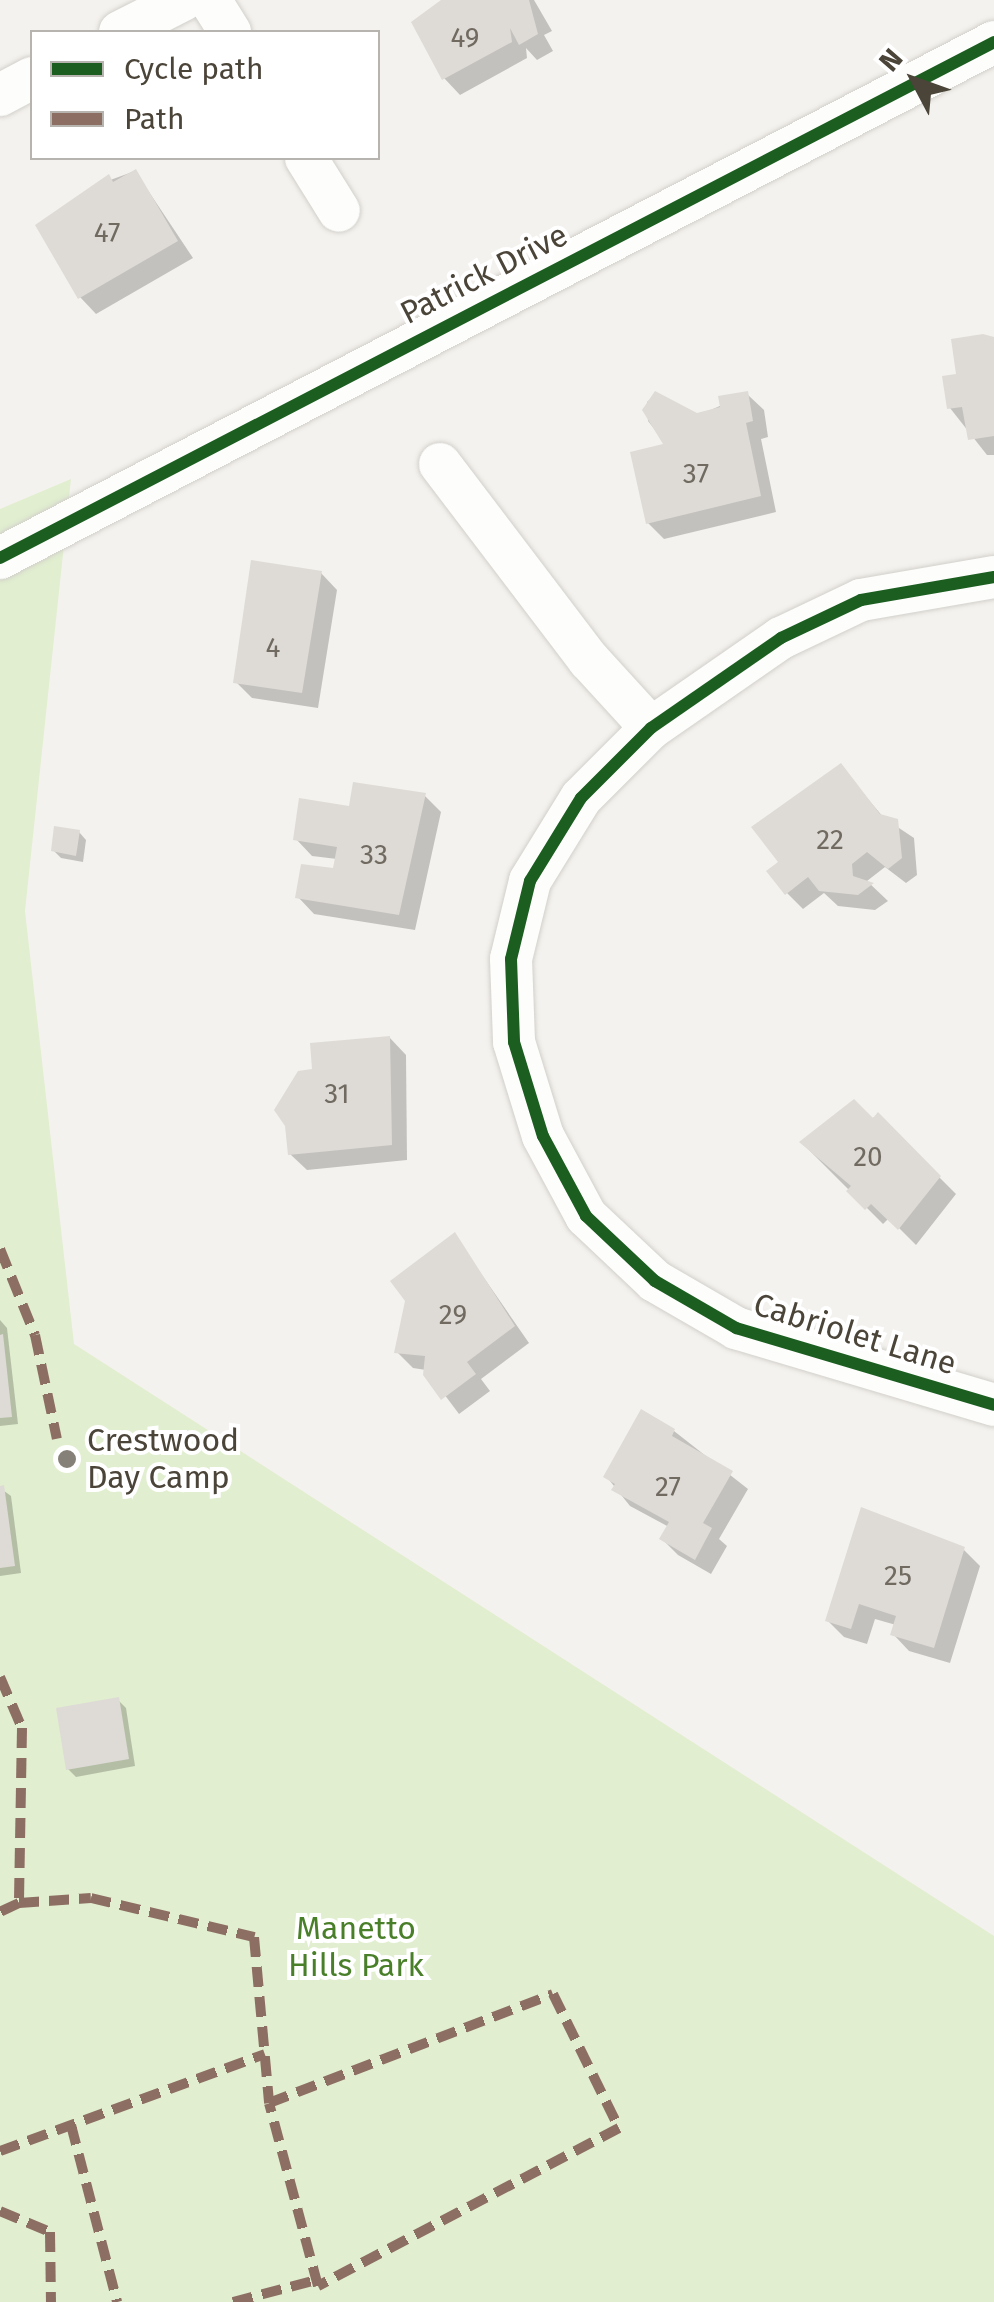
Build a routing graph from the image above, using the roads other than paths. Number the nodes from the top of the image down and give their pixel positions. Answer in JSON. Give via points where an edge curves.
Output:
{"nodes":[{"id":1,"x":183,"y":0,"type":"edge"},
{"id":2,"x":210,"y":0,"type":"edge"},
{"id":3,"x":124,"y":30,"type":"edge"},
{"id":4,"x":229,"y":30,"type":"edge"},
{"id":5,"x":994,"y":42,"type":"edge"},
{"id":6,"x":30,"y":79,"type":"edge"},
{"id":7,"x":0,"y":95,"type":"edge"},
{"id":8,"x":307,"y":160,"type":"edge"},
{"id":9,"x":339,"y":211,"type":"dead end"},
{"id":10,"x":440,"y":464,"type":"dead end"},
{"id":11,"x":0,"y":558,"type":"edge"},
{"id":12,"x":994,"y":577,"type":"edge"},
{"id":13,"x":651,"y":728,"type":"junction"},
{"id":14,"x":994,"y":1405,"type":"edge"}],
"edges":[{"from":1,"to":3,"type":"street"},
{"from":2,"to":4,"type":"street"},
{"from":5,"to":11,"type":"street","name":"Patrick Drive"},
{"from":6,"to":7,"type":"street"},
{"from":8,"to":9,"type":"street"},
{"from":10,"to":13,"type":"street","via":[[589,660]]},
{"from":12,"to":13,"type":"street","name":"Cabriolet Lane","via":[[861,600],[782,638]]},
{"from":13,"to":14,"type":"street","name":"Cabriolet Lane","via":[[581,798],[530,881],[511,959],[514,1042],[543,1136],[586,1216],[655,1282],[736,1328]]}]}
